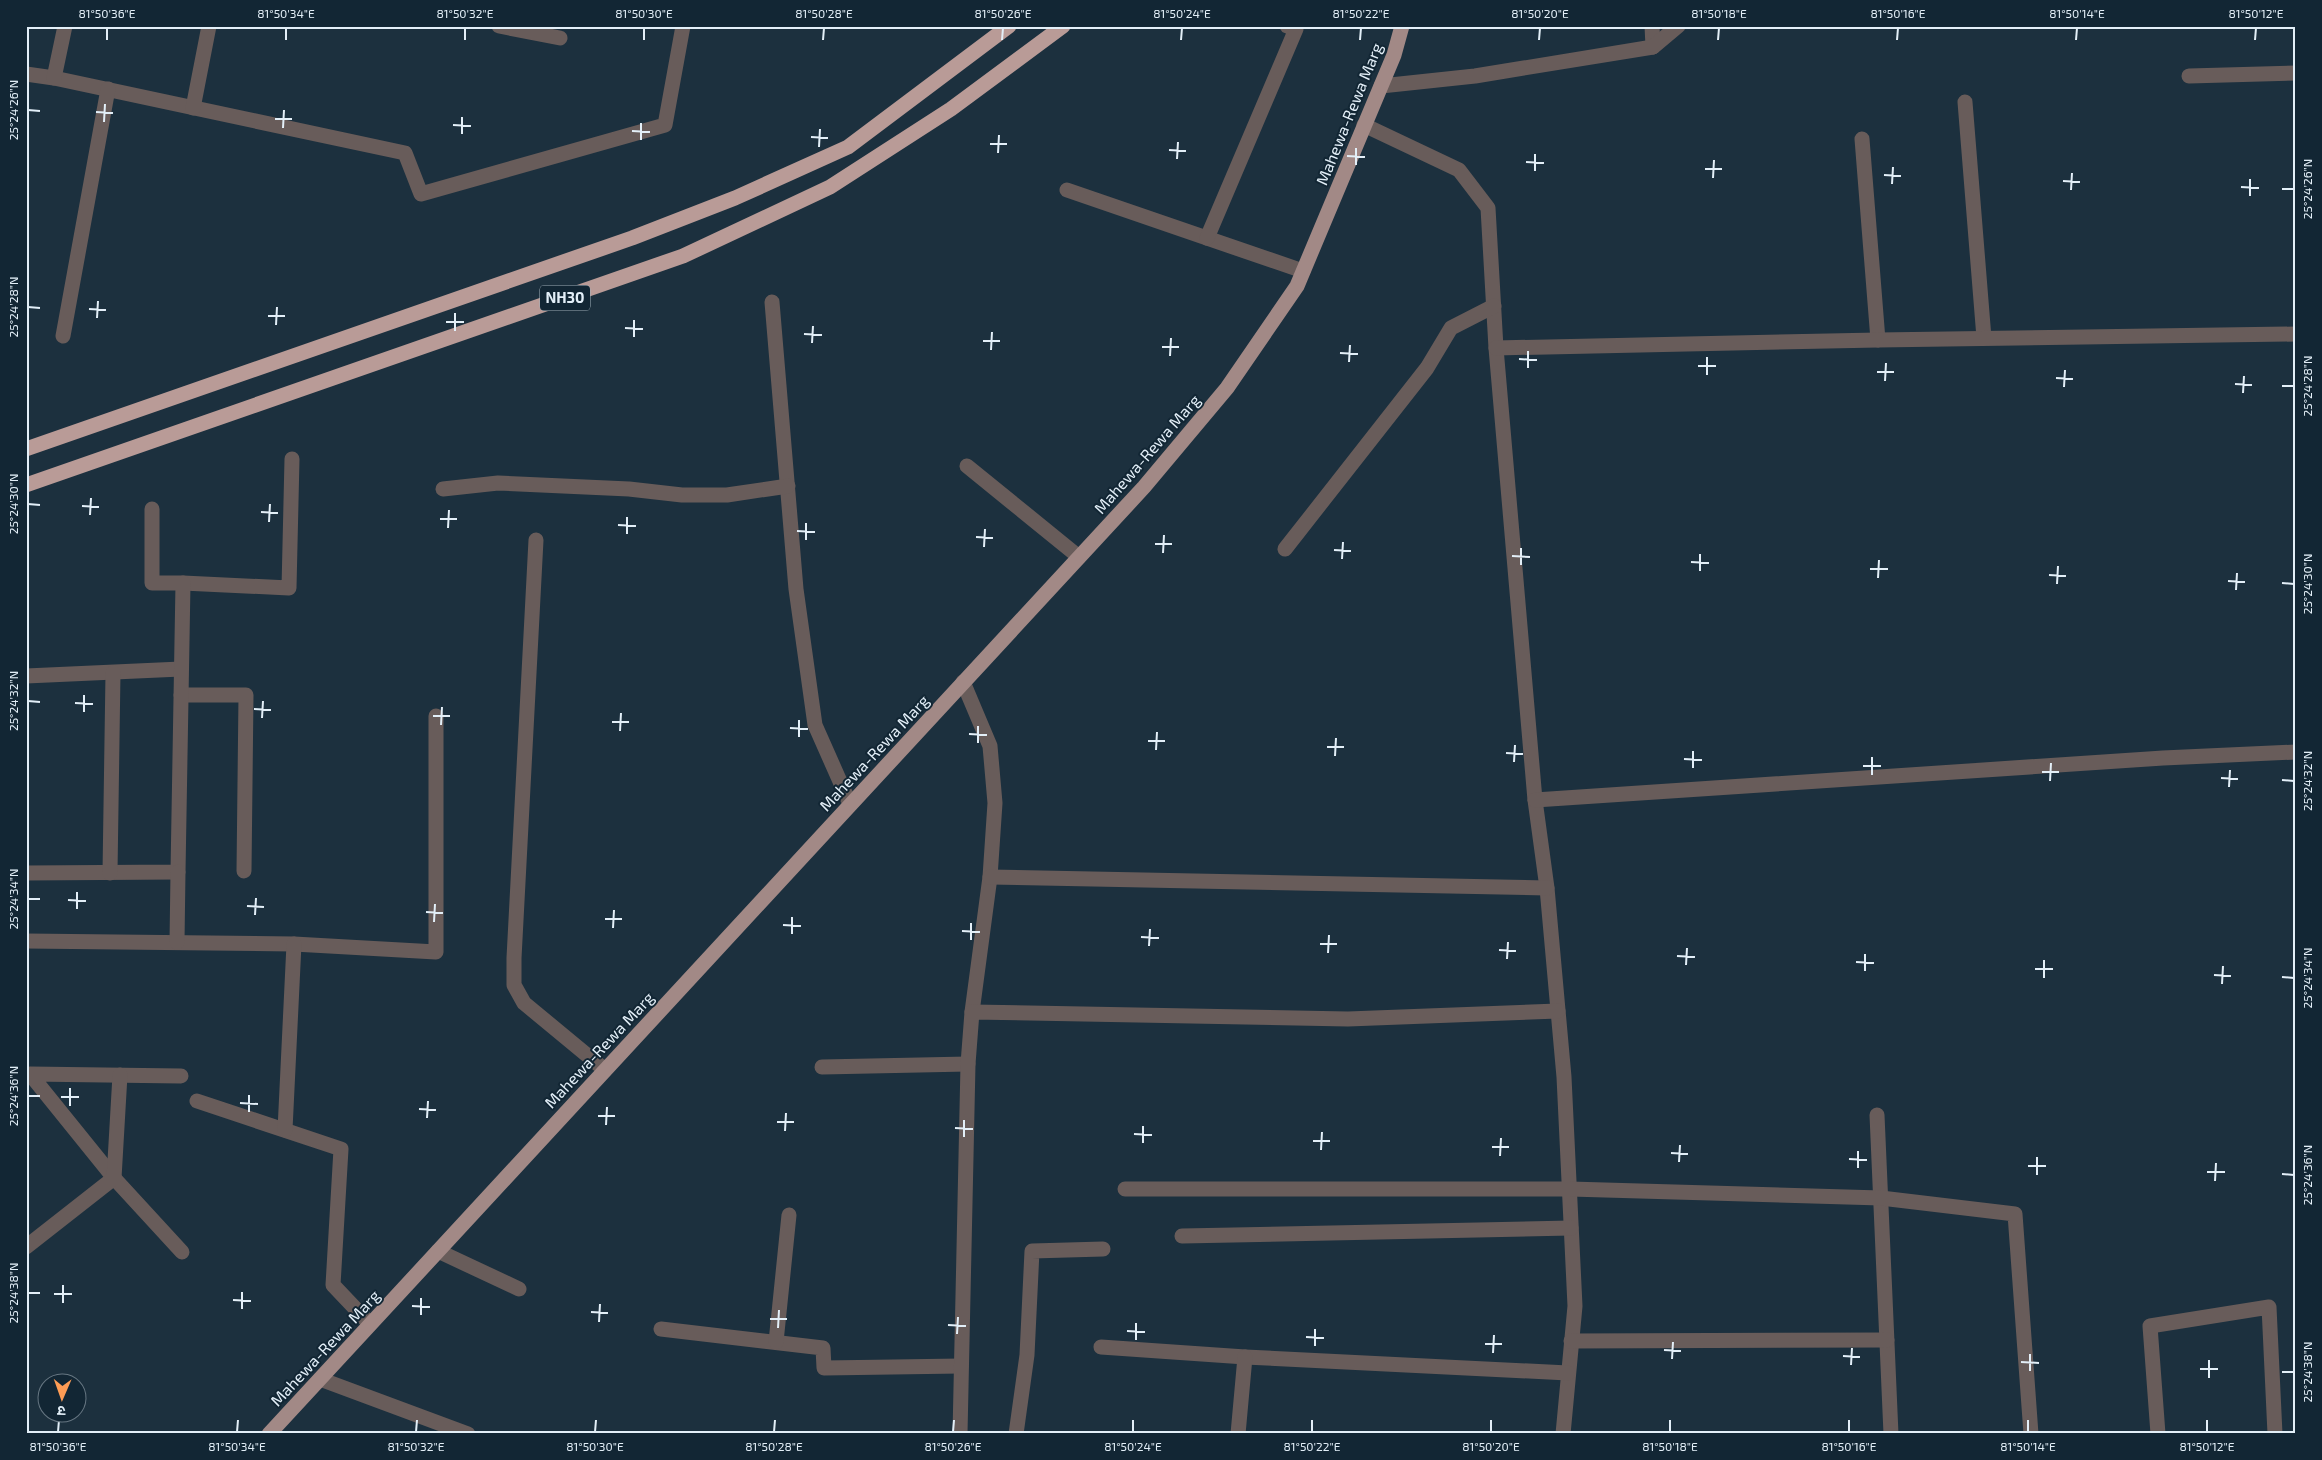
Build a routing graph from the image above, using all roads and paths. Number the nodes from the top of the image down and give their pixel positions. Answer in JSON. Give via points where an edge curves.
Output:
{"nodes":[{"id":1,"x":65,"y":26,"type":"edge"},
{"id":2,"x":209,"y":26,"type":"edge"},
{"id":3,"x":499,"y":26,"type":"edge"},
{"id":4,"x":683,"y":26,"type":"edge"},
{"id":5,"x":1009,"y":26,"type":"edge"},
{"id":6,"x":1063,"y":26,"type":"edge"},
{"id":7,"x":1287,"y":26,"type":"edge"},
{"id":8,"x":1402,"y":26,"type":"edge"},
{"id":9,"x":1652,"y":26,"type":"edge"},
{"id":10,"x":1678,"y":26,"type":"edge"},
{"id":11,"x":560,"y":38,"type":"dead end"},
{"id":12,"x":1653,"y":47,"type":"junction"},
{"id":13,"x":2296,"y":73,"type":"edge"},
{"id":14,"x":26,"y":74,"type":"edge"},
{"id":15,"x":2189,"y":76,"type":"dead end"},
{"id":16,"x":54,"y":78,"type":"junction"},
{"id":17,"x":1381,"y":86,"type":"junction"},
{"id":18,"x":108,"y":89,"type":"junction"},
{"id":19,"x":1965,"y":102,"type":"dead end"},
{"id":20,"x":193,"y":108,"type":"junction"},
{"id":21,"x":1364,"y":126,"type":"junction"},
{"id":22,"x":1862,"y":139,"type":"dead end"},
{"id":23,"x":1067,"y":190,"type":"dead end"},
{"id":24,"x":1207,"y":238,"type":"junction"},
{"id":25,"x":1303,"y":271,"type":"junction"},
{"id":26,"x":772,"y":302,"type":"dead end"},
{"id":27,"x":1494,"y":306,"type":"junction"},
{"id":28,"x":2296,"y":334,"type":"edge"},
{"id":29,"x":63,"y":336,"type":"dead end"},
{"id":30,"x":1984,"y":338,"type":"junction"},
{"id":31,"x":1878,"y":340,"type":"junction"},
{"id":32,"x":1496,"y":348,"type":"junction"},
{"id":33,"x":26,"y":450,"type":"edge"},
{"id":34,"x":292,"y":459,"type":"dead end"},
{"id":35,"x":967,"y":466,"type":"dead end"},
{"id":36,"x":26,"y":485,"type":"edge"},
{"id":37,"x":788,"y":486,"type":"junction"},
{"id":38,"x":443,"y":488,"type":"dead end"},
{"id":39,"x":152,"y":509,"type":"dead end"},
{"id":40,"x":536,"y":540,"type":"dead end"},
{"id":41,"x":1285,"y":549,"type":"dead end"},
{"id":42,"x":1079,"y":556,"type":"junction"},
{"id":43,"x":183,"y":583,"type":"junction"},
{"id":44,"x":182,"y":669,"type":"junction"},
{"id":45,"x":113,"y":672,"type":"junction"},
{"id":46,"x":26,"y":676,"type":"edge"},
{"id":47,"x":964,"y":682,"type":"junction"},
{"id":48,"x":181,"y":695,"type":"junction"},
{"id":49,"x":436,"y":716,"type":"dead end"},
{"id":50,"x":2296,"y":752,"type":"edge"},
{"id":51,"x":1535,"y":800,"type":"junction"},
{"id":52,"x":850,"y":804,"type":"junction"},
{"id":53,"x":244,"y":871,"type":"dead end"},
{"id":54,"x":110,"y":872,"type":"junction"},
{"id":55,"x":178,"y":872,"type":"junction"},
{"id":56,"x":26,"y":873,"type":"edge"},
{"id":57,"x":990,"y":877,"type":"junction"},
{"id":58,"x":1547,"y":888,"type":"junction"},
{"id":59,"x":26,"y":941,"type":"edge"},
{"id":60,"x":177,"y":942,"type":"junction"},
{"id":61,"x":294,"y":944,"type":"junction"},
{"id":62,"x":972,"y":1012,"type":"junction"},
{"id":63,"x":1558,"y":1012,"type":"junction"},
{"id":64,"x":968,"y":1064,"type":"junction"},
{"id":65,"x":822,"y":1067,"type":"dead end"},
{"id":66,"x":605,"y":1070,"type":"junction"},
{"id":67,"x":28,"y":1074,"type":"edge"},
{"id":68,"x":120,"y":1075,"type":"junction"},
{"id":69,"x":181,"y":1076,"type":"dead end"},
{"id":70,"x":197,"y":1101,"type":"dead end"},
{"id":71,"x":1877,"y":1115,"type":"dead end"},
{"id":72,"x":285,"y":1130,"type":"junction"},
{"id":73,"x":114,"y":1178,"type":"junction"},
{"id":74,"x":1125,"y":1189,"type":"dead end"},
{"id":75,"x":1570,"y":1189,"type":"junction"},
{"id":76,"x":1881,"y":1198,"type":"junction"},
{"id":77,"x":790,"y":1215,"type":"dead end"},
{"id":78,"x":1572,"y":1228,"type":"junction"},
{"id":79,"x":1182,"y":1236,"type":"dead end"},
{"id":80,"x":26,"y":1247,"type":"edge"},
{"id":81,"x":1103,"y":1249,"type":"dead end"},
{"id":82,"x":438,"y":1251,"type":"junction"},
{"id":83,"x":182,"y":1252,"type":"dead end"},
{"id":84,"x":519,"y":1289,"type":"dead end"},
{"id":85,"x":370,"y":1324,"type":"junction"},
{"id":86,"x":662,"y":1329,"type":"dead end"},
{"id":87,"x":1887,"y":1340,"type":"junction"},
{"id":88,"x":1571,"y":1341,"type":"junction"},
{"id":89,"x":776,"y":1342,"type":"junction"},
{"id":90,"x":1101,"y":1347,"type":"dead end"},
{"id":91,"x":1245,"y":1357,"type":"junction"},
{"id":92,"x":962,"y":1366,"type":"junction"},
{"id":93,"x":1568,"y":1373,"type":"junction"},
{"id":94,"x":320,"y":1379,"type":"junction"},
{"id":95,"x":269,"y":1434,"type":"edge"},
{"id":96,"x":468,"y":1434,"type":"edge"},
{"id":97,"x":960,"y":1434,"type":"edge"},
{"id":98,"x":1016,"y":1434,"type":"edge"},
{"id":99,"x":1238,"y":1434,"type":"edge"},
{"id":100,"x":1563,"y":1434,"type":"edge"},
{"id":101,"x":1891,"y":1434,"type":"edge"},
{"id":102,"x":2031,"y":1434,"type":"edge"},
{"id":103,"x":2158,"y":1434,"type":"edge"},
{"id":104,"x":2275,"y":1434,"type":"edge"}],
"edges":[{"from":1,"to":16,"type":"street"},
{"from":2,"to":20,"type":"street"},
{"from":3,"to":11,"type":"street"},
{"from":4,"to":20,"type":"street","via":[[665,125],[421,194],[405,153]]},
{"from":5,"to":33,"type":"highway","number":"NH30","via":[[848,147],[735,198],[632,238]]},
{"from":6,"to":36,"type":"highway","number":"NH30","via":[[951,109],[830,187],[684,256]]},
{"from":7,"to":24,"type":"street","via":[[1296,29]]},
{"from":8,"to":17,"type":"main road","name":"Mahewa-Rewa Marg"},
{"from":9,"to":12,"type":"street"},
{"from":10,"to":12,"type":"street"},
{"from":12,"to":17,"type":"street","via":[[1475,76]]},
{"from":13,"to":15,"type":"street"},
{"from":14,"to":16,"type":"street"},
{"from":16,"to":18,"type":"street"},
{"from":17,"to":21,"type":"main road","name":"Mahewa-Rewa Marg"},
{"from":18,"to":20,"type":"street"},
{"from":18,"to":29,"type":"street"},
{"from":19,"to":30,"type":"street"},
{"from":21,"to":25,"type":"main road","name":"Mahewa-Rewa Marg"},
{"from":21,"to":27,"type":"street","via":[[1459,170],[1488,208]]},
{"from":22,"to":31,"type":"street"},
{"from":23,"to":24,"type":"street"},
{"from":24,"to":25,"type":"street"},
{"from":25,"to":42,"type":"main road","name":"Mahewa-Rewa Marg","via":[[1297,286],[1227,388],[1144,487]]},
{"from":26,"to":37,"type":"street"},
{"from":27,"to":32,"type":"street"},
{"from":27,"to":41,"type":"street","via":[[1451,328],[1426,368]]},
{"from":28,"to":30,"type":"street"},
{"from":30,"to":31,"type":"street"},
{"from":31,"to":32,"type":"street"},
{"from":32,"to":51,"type":"street"},
{"from":34,"to":43,"type":"street","via":[[289,588]]},
{"from":35,"to":42,"type":"street"},
{"from":37,"to":38,"type":"street","via":[[727,495],[498,483]]},
{"from":37,"to":52,"type":"street","via":[[796,588],[815,725]]},
{"from":39,"to":43,"type":"street","via":[[152,583]]},
{"from":40,"to":66,"type":"street","via":[[514,985],[524,1003]]},
{"from":42,"to":47,"type":"main road","name":"Mahewa-Rewa Marg"},
{"from":43,"to":44,"type":"street"},
{"from":44,"to":45,"type":"street"},
{"from":44,"to":48,"type":"street"},
{"from":45,"to":46,"type":"street"},
{"from":45,"to":54,"type":"street"},
{"from":47,"to":52,"type":"main road","name":"Mahewa-Rewa Marg"},
{"from":47,"to":57,"type":"street","via":[[990,746],[995,803]]},
{"from":48,"to":53,"type":"street","via":[[246,695]]},
{"from":48,"to":55,"type":"street"},
{"from":49,"to":61,"type":"street","via":[[436,952]]},
{"from":50,"to":51,"type":"street"},
{"from":51,"to":58,"type":"street"},
{"from":52,"to":66,"type":"main road","name":"Mahewa-Rewa Marg"},
{"from":54,"to":55,"type":"street"},
{"from":54,"to":56,"type":"street"},
{"from":55,"to":60,"type":"street"},
{"from":57,"to":58,"type":"street"},
{"from":57,"to":62,"type":"street"},
{"from":58,"to":63,"type":"street"},
{"from":59,"to":60,"type":"street"},
{"from":60,"to":61,"type":"street"},
{"from":61,"to":72,"type":"street"},
{"from":62,"to":63,"type":"street","via":[[1348,1019]]},
{"from":62,"to":64,"type":"street"},
{"from":63,"to":75,"type":"street"},
{"from":64,"to":65,"type":"street"},
{"from":64,"to":92,"type":"street"},
{"from":66,"to":82,"type":"main road","name":"Mahewa-Rewa Marg"},
{"from":67,"to":68,"type":"street"},
{"from":67,"to":73,"type":"street"},
{"from":68,"to":69,"type":"street"},
{"from":68,"to":73,"type":"street"},
{"from":70,"to":72,"type":"street"},
{"from":71,"to":76,"type":"street"},
{"from":72,"to":85,"type":"street","via":[[341,1148],[333,1285]]},
{"from":73,"to":80,"type":"street"},
{"from":73,"to":83,"type":"street"},
{"from":74,"to":75,"type":"street"},
{"from":75,"to":76,"type":"street"},
{"from":75,"to":78,"type":"street"},
{"from":76,"to":87,"type":"street"},
{"from":76,"to":102,"type":"street","via":[[2015,1214]]},
{"from":77,"to":89,"type":"street"},
{"from":78,"to":79,"type":"street"},
{"from":78,"to":88,"type":"street","via":[[1574,1306]]},
{"from":81,"to":98,"type":"street","via":[[1032,1251],[1027,1355]]},
{"from":82,"to":84,"type":"street"},
{"from":82,"to":85,"type":"main road","name":"Mahewa-Rewa Marg"},
{"from":85,"to":94,"type":"main road","name":"Mahewa-Rewa Marg"},
{"from":86,"to":89,"type":"street"},
{"from":87,"to":88,"type":"street"},
{"from":87,"to":101,"type":"street"},
{"from":88,"to":93,"type":"street"},
{"from":89,"to":92,"type":"street","via":[[822,1348],[824,1368]]},
{"from":90,"to":91,"type":"street"},
{"from":91,"to":93,"type":"street"},
{"from":91,"to":99,"type":"street"},
{"from":92,"to":97,"type":"street"},
{"from":93,"to":100,"type":"street"},
{"from":94,"to":95,"type":"main road","name":"Mahewa-Rewa Marg"},
{"from":94,"to":96,"type":"street"},
{"from":103,"to":104,"type":"street","via":[[2150,1326],[2269,1307]]}]}
